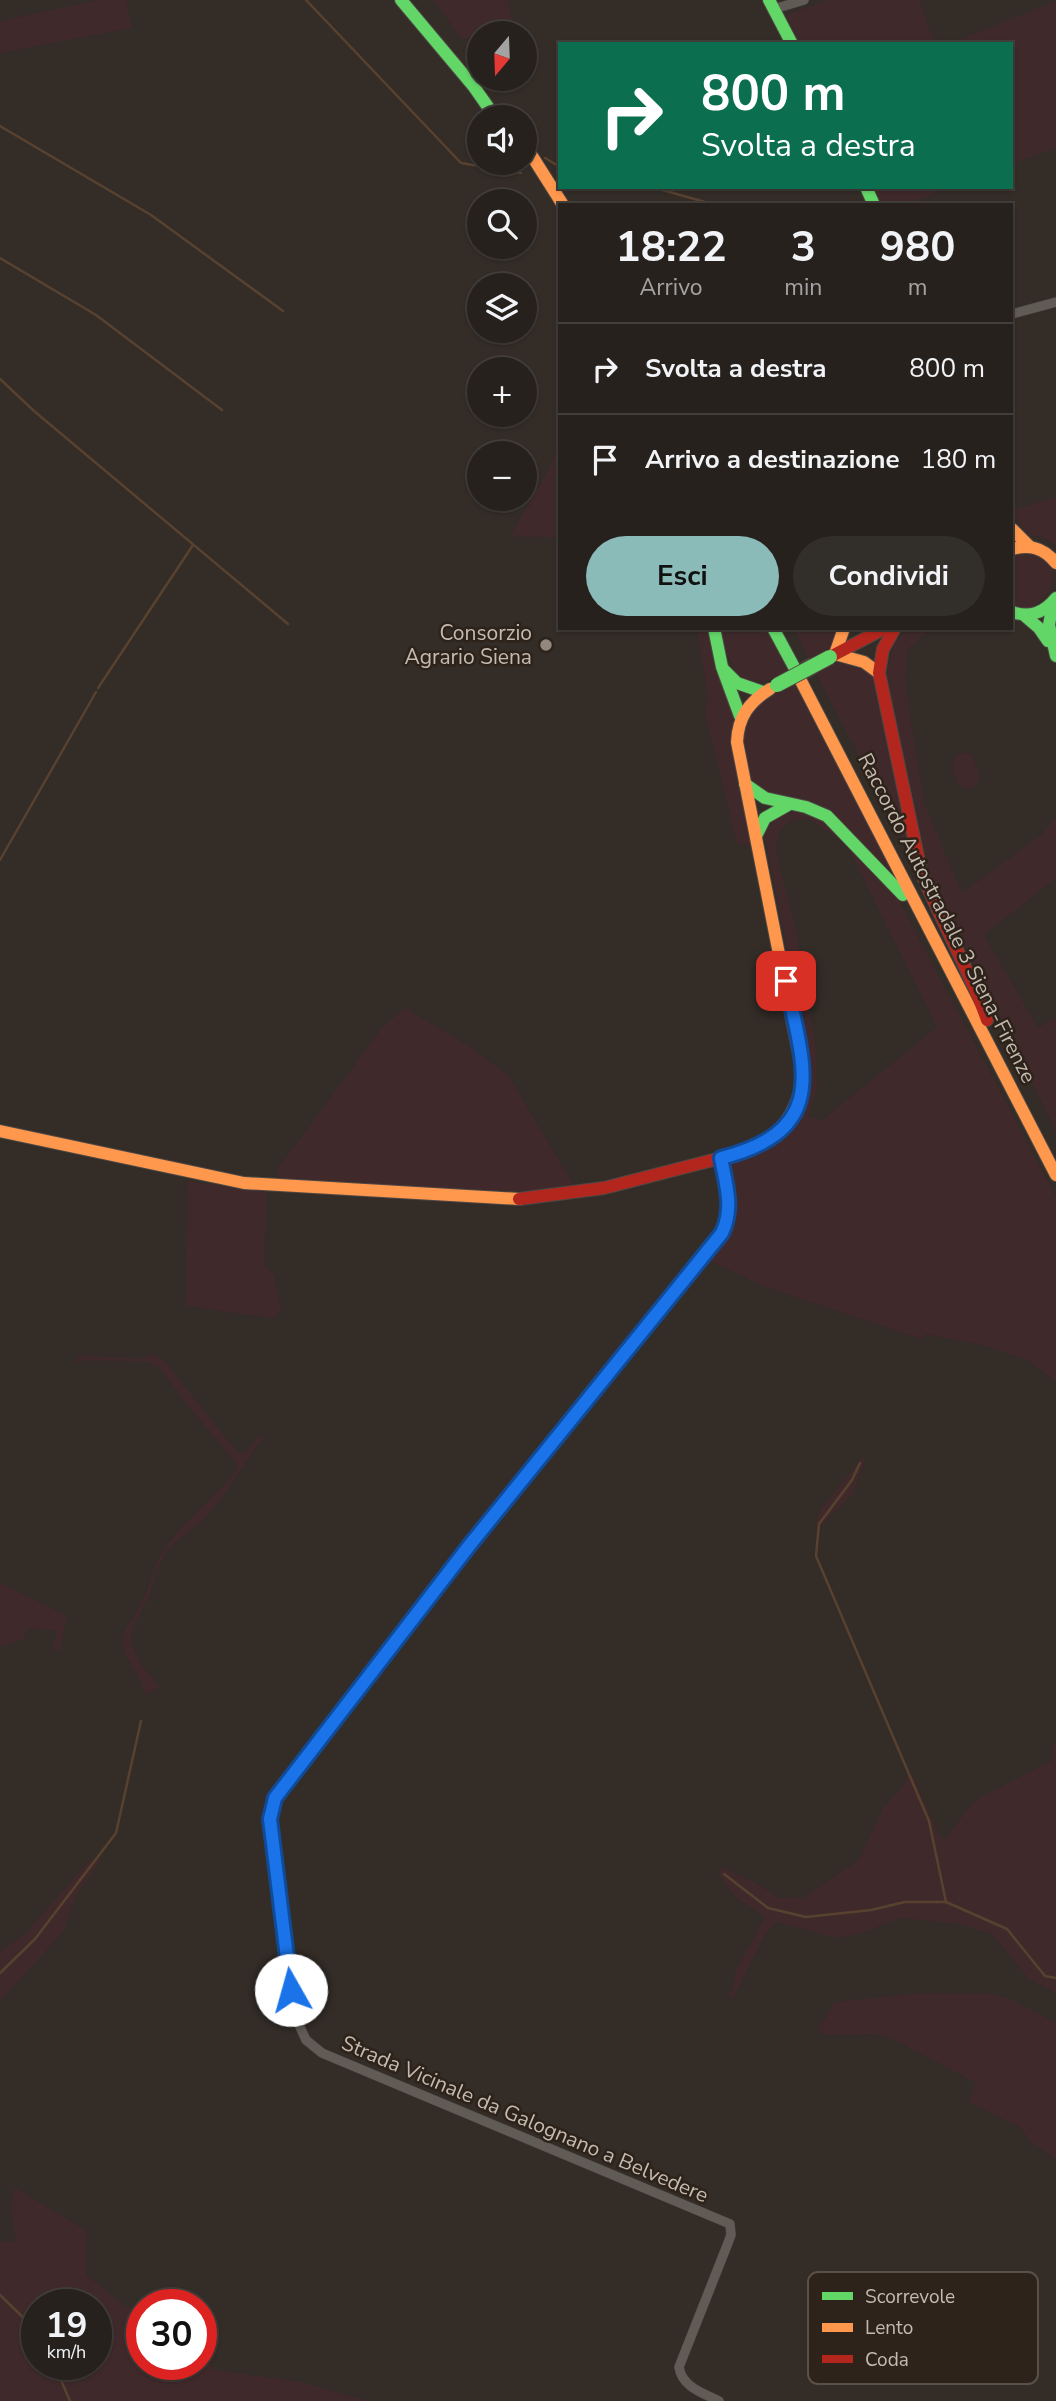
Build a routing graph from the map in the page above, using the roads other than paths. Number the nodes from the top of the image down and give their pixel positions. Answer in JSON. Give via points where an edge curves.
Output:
{"nodes":[{"id":1,"x":401,"y":0,"type":"edge"},
{"id":2,"x":414,"y":0,"type":"edge"},
{"id":3,"x":803,"y":0,"type":"edge"},
{"id":4,"x":771,"y":5,"type":"edge"},
{"id":5,"x":791,"y":42,"type":"edge"},
{"id":6,"x":491,"y":105,"type":"edge"},
{"id":7,"x":496,"y":105,"type":"edge"},
{"id":8,"x":537,"y":167,"type":"edge"},
{"id":9,"x":534,"y":175,"type":"edge"},
{"id":10,"x":558,"y":206,"type":"edge"},
{"id":11,"x":558,"y":207,"type":"edge"},
{"id":12,"x":1056,"y":302,"type":"edge"},
{"id":13,"x":1013,"y":314,"type":"edge"},
{"id":14,"x":1013,"y":530,"type":"edge"},
{"id":15,"x":1029,"y":546,"type":"junction"},
{"id":16,"x":1013,"y":549,"type":"edge"},
{"id":17,"x":1055,"y":560,"type":"edge"},
{"id":18,"x":1054,"y":601,"type":"edge"},
{"id":19,"x":1018,"y":614,"type":"edge"},
{"id":20,"x":714,"y":630,"type":"edge"},
{"id":21,"x":774,"y":630,"type":"edge"},
{"id":22,"x":785,"y":630,"type":"edge"},
{"id":23,"x":843,"y":630,"type":"edge"},
{"id":24,"x":881,"y":630,"type":"edge"},
{"id":25,"x":894,"y":630,"type":"edge"},
{"id":26,"x":1055,"y":653,"type":"edge"},
{"id":27,"x":832,"y":656,"type":"junction"},
{"id":28,"x":722,"y":667,"type":"junction"},
{"id":29,"x":879,"y":673,"type":"junction"},
{"id":30,"x":805,"y":680,"type":"tunnel mouth"},
{"id":31,"x":763,"y":692,"type":"junction"},
{"id":32,"x":740,"y":716,"type":"junction"},
{"id":33,"x":745,"y":784,"type":"junction"},
{"id":34,"x":788,"y":805,"type":"junction"},
{"id":35,"x":755,"y":836,"type":"junction"},
{"id":36,"x":982,"y":1021,"type":"junction"},
{"id":37,"x":0,"y":1131,"type":"edge"},
{"id":38,"x":1056,"y":1154,"type":"edge"},
{"id":39,"x":721,"y":1158,"type":"junction"},
{"id":40,"x":1056,"y":1175,"type":"edge"},
{"id":41,"x":719,"y":2401,"type":"edge"}],
"edges":[{"from":1,"to":6,"type":"main road"},
{"from":2,"to":7,"type":"main road","via":[[480,79]]},
{"from":3,"to":4,"type":"street"},
{"from":4,"to":5,"type":"main road"},
{"from":8,"to":10,"type":"main road"},
{"from":9,"to":11,"type":"main road"},
{"from":12,"to":13,"type":"street"},
{"from":14,"to":15,"type":"main road"},
{"from":15,"to":16,"type":"main road"},
{"from":15,"to":17,"type":"main road"},
{"from":18,"to":19,"type":"main road","via":[[1040,613]]},
{"from":18,"to":26,"type":"main road","via":[[1049,625]]},
{"from":19,"to":26,"type":"main road","via":[[1042,631]]},
{"from":20,"to":28,"type":"main road"},
{"from":21,"to":22,"type":"main road","via":[[797,665]]},
{"from":23,"to":27,"type":"main road"},
{"from":24,"to":27,"type":"main road"},
{"from":25,"to":29,"type":"main road","via":[[883,649]]},
{"from":27,"to":29,"type":"main road","via":[[864,662]]},
{"from":27,"to":31,"type":"main road","bridge":true},
{"from":28,"to":31,"type":"main road","via":[[737,683]]},
{"from":28,"to":32,"type":"main road"},
{"from":29,"to":36,"type":"main road","via":[[921,871],[973,980]]},
{"from":30,"to":36,"type":"main road","name":"Raccordo Autostradale 3 Siena-Firenze"},
{"from":31,"to":32,"type":"main road"},
{"from":32,"to":33,"type":"main road","via":[[737,738]]},
{"from":33,"to":34,"type":"main road","via":[[766,800]]},
{"from":33,"to":35,"type":"main road"},
{"from":34,"to":35,"type":"main road","via":[[765,818]]},
{"from":34,"to":36,"type":"main road","via":[[827,816],[896,886],[958,999]]},
{"from":35,"to":39,"type":"main road","via":[[803,1061],[802,1086],[797,1108],[776,1136],[748,1151]]},
{"from":36,"to":38,"type":"main road","name":"Raccordo Autostradale 3 Siena-Firenze"},
{"from":36,"to":40,"type":"main road","name":"Raccordo Autostradale 3 Siena-Firenze"},
{"from":37,"to":39,"type":"main road","via":[[244,1183],[500,1199],[576,1194]]},
{"from":39,"to":41,"type":"street","name":"Strada Vicinale da Galognano a Belvedere","via":[[729,1203],[722,1233],[340,1710],[275,1798],[270,1819],[294,2014],[306,2040],[331,2056],[730,2224],[731,2235],[679,2367],[687,2384]]}]}
